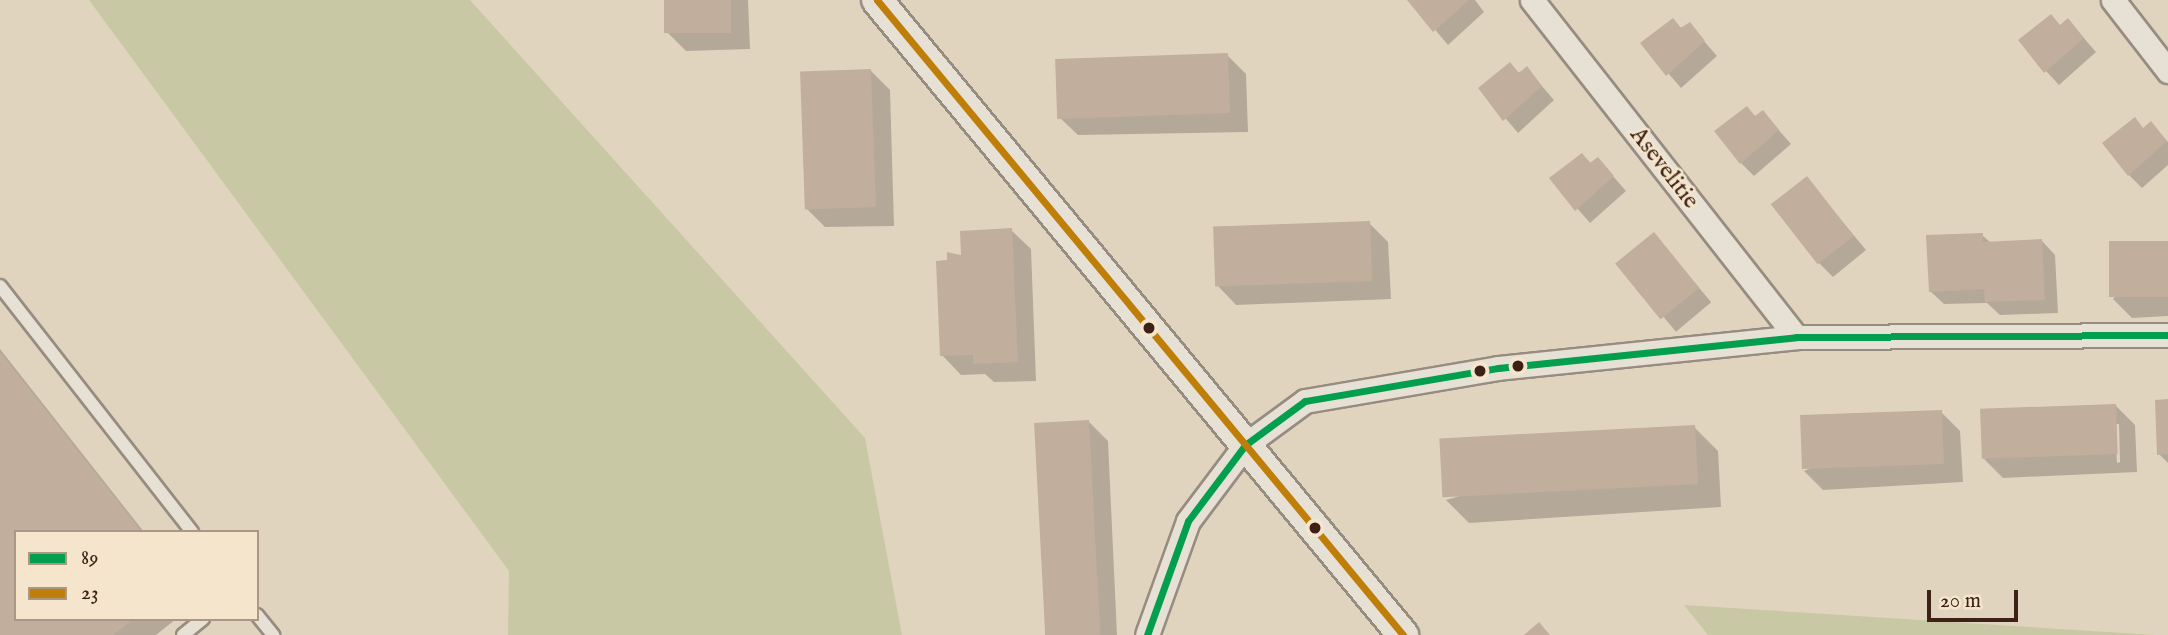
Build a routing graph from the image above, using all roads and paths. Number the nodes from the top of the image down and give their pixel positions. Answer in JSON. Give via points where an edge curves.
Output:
{"nodes":[{"id":1,"x":877,"y":0,"type":"edge"},
{"id":2,"x":1532,"y":0,"type":"edge"},
{"id":3,"x":2113,"y":0,"type":"edge"},
{"id":4,"x":2168,"y":71,"type":"edge"},
{"id":5,"x":0,"y":286,"type":"edge"},
{"id":6,"x":2168,"y":335,"type":"edge"},
{"id":7,"x":1796,"y":337,"type":"junction"},
{"id":8,"x":1245,"y":445,"type":"junction"},
{"id":9,"x":190,"y":530,"type":"edge"},
{"id":10,"x":259,"y":618,"type":"edge"},
{"id":11,"x":200,"y":621,"type":"edge"},
{"id":12,"x":183,"y":635,"type":"edge"},
{"id":13,"x":273,"y":635,"type":"edge"},
{"id":14,"x":1147,"y":635,"type":"edge"},
{"id":15,"x":1403,"y":635,"type":"edge"}],
"edges":[{"from":1,"to":8,"type":"street"},
{"from":2,"to":7,"type":"street","name":"Asevelitie"},
{"from":3,"to":4,"type":"street"},
{"from":5,"to":9,"type":"lane"},
{"from":6,"to":7,"type":"street"},
{"from":7,"to":8,"type":"street","via":[[1498,368],[1305,401]]},
{"from":8,"to":14,"type":"street","via":[[1188,521]]},
{"from":8,"to":15,"type":"street"},
{"from":10,"to":13,"type":"lane"},
{"from":11,"to":12,"type":"lane"}]}
